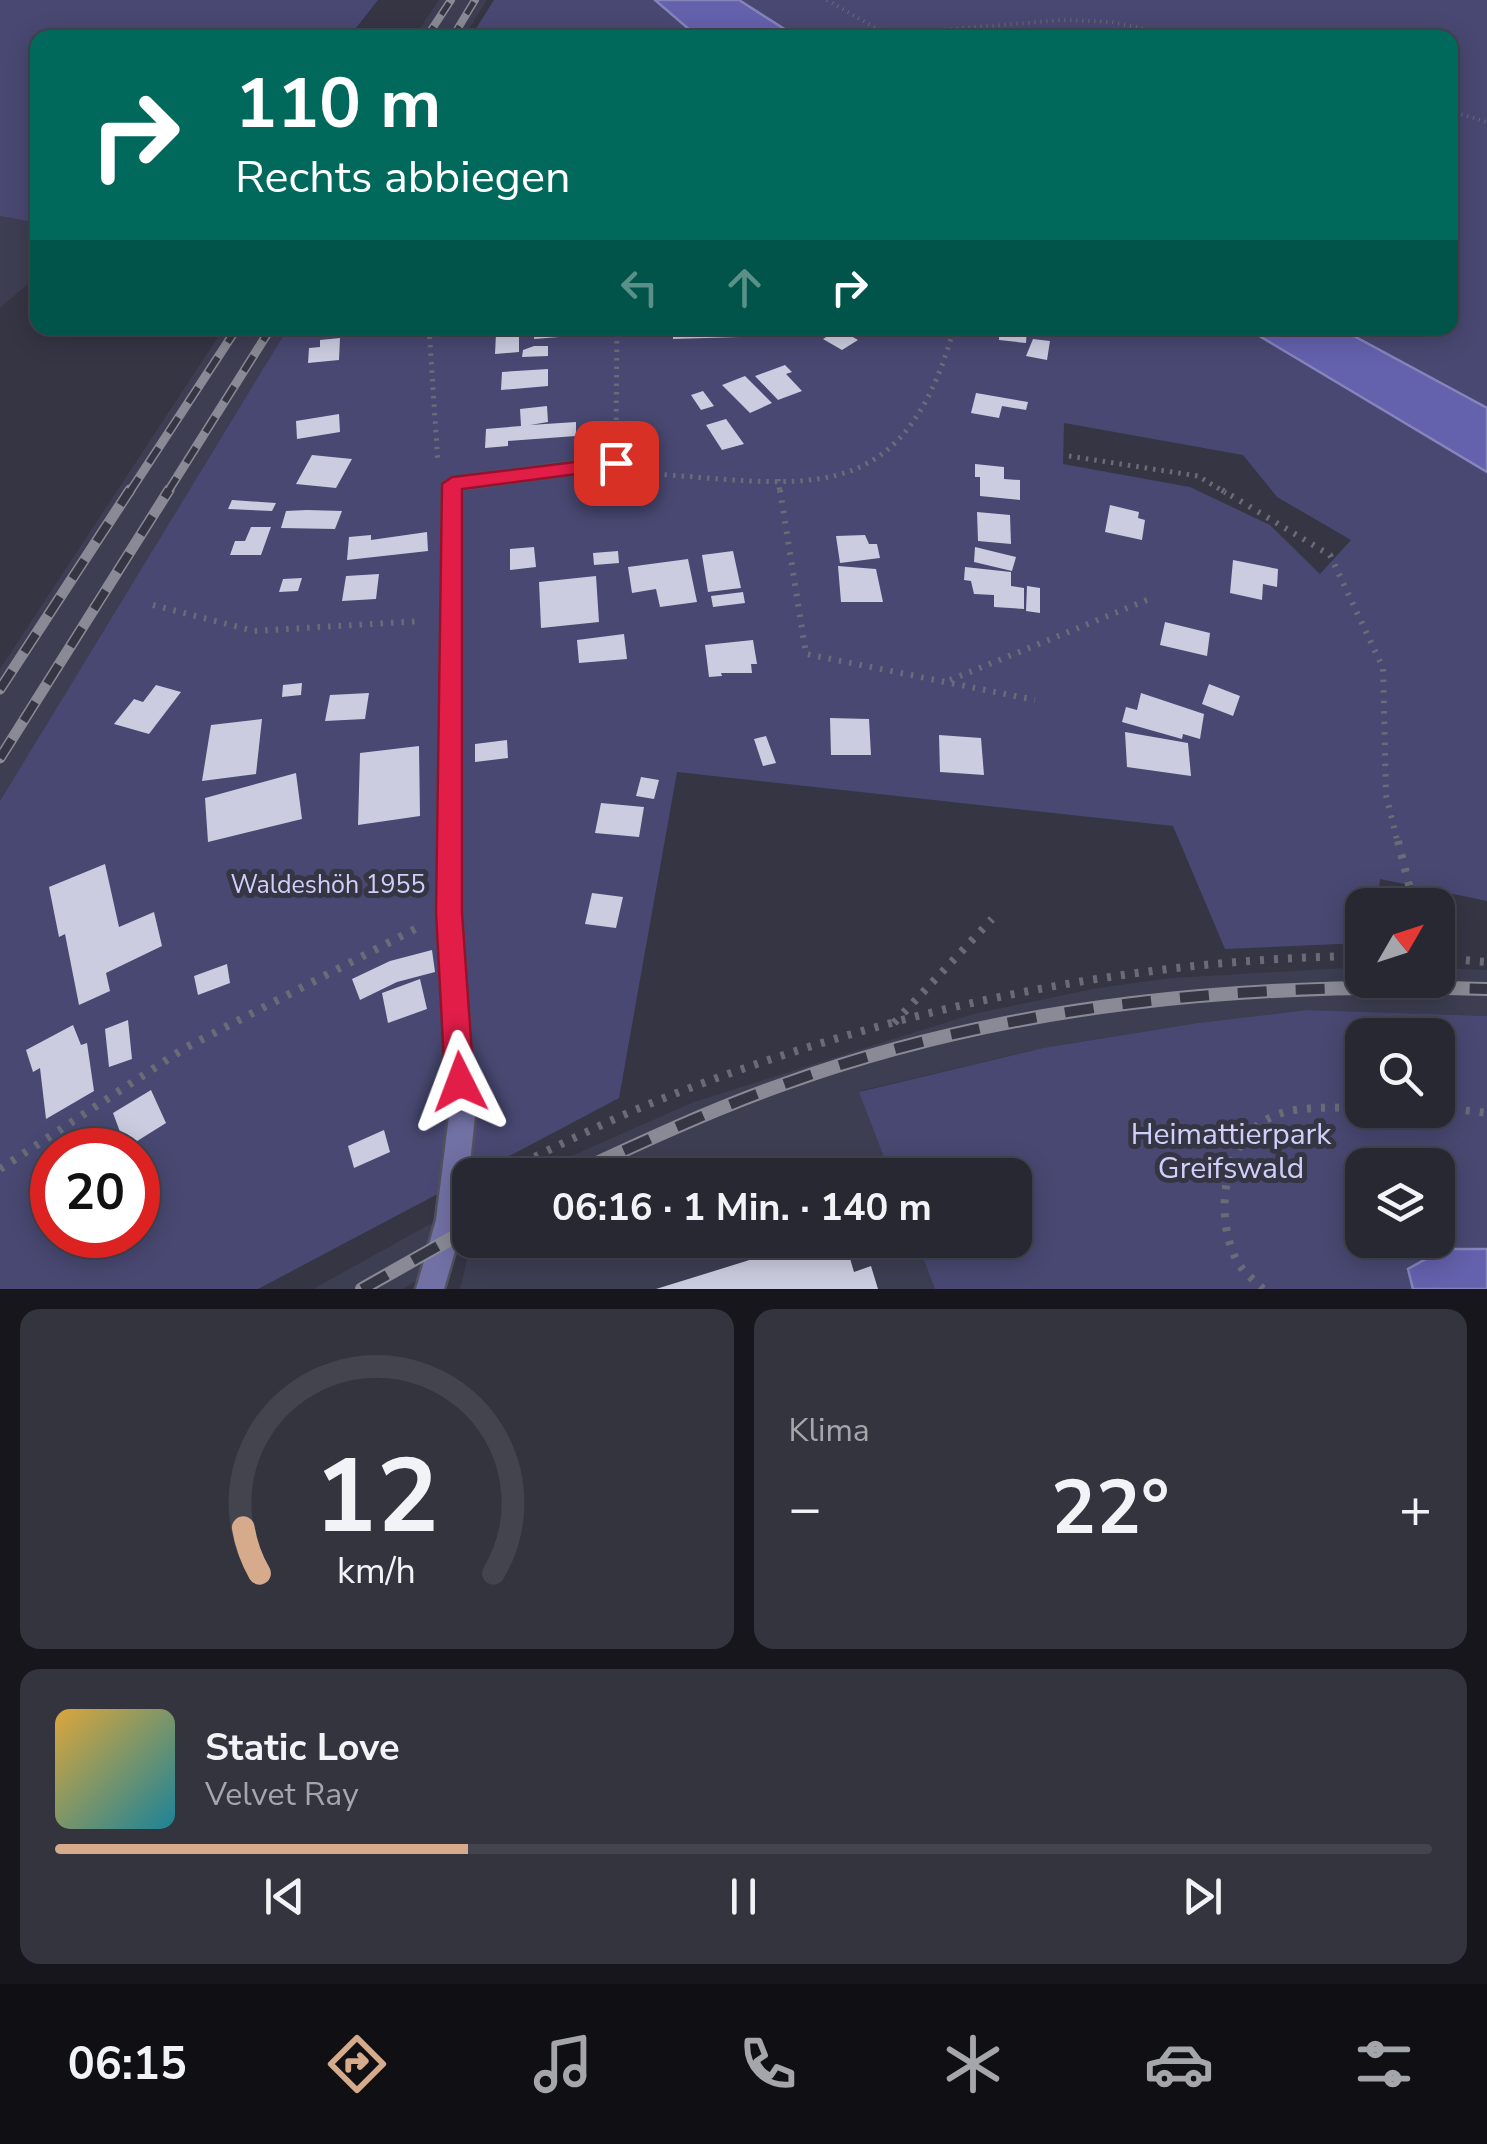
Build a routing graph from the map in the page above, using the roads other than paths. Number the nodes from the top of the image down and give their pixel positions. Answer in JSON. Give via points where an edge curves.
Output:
{"nodes":[{"id":1,"x":616,"y":463,"type":"road end"},
{"id":2,"x":430,"y":1289,"type":"edge"}],
"edges":[{"from":1,"to":2,"type":"lane","via":[[452,484],[449,912],[462,1116],[450,1220]]}]}
